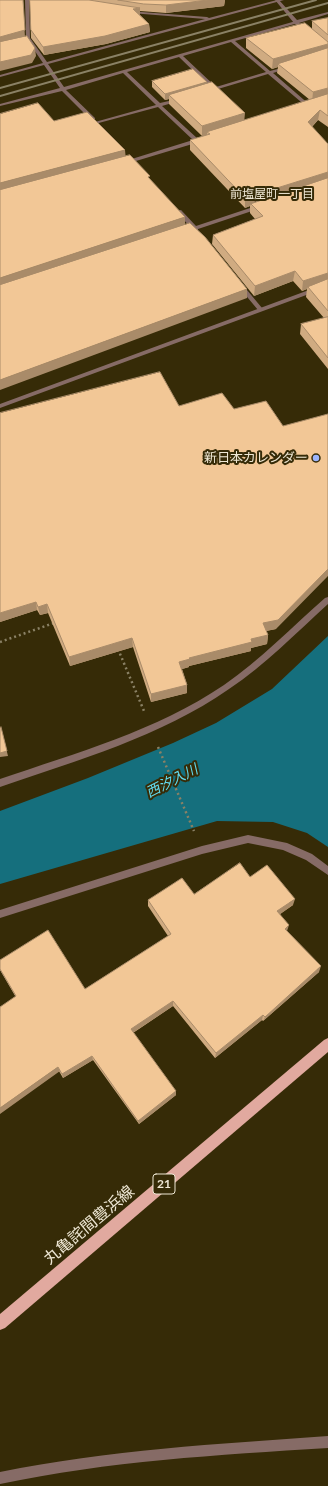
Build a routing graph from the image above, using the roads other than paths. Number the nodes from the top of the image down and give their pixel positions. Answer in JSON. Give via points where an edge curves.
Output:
{"nodes":[{"id":1,"x":28,"y":0,"type":"edge"},
{"id":2,"x":279,"y":0,"type":"edge"},
{"id":3,"x":21,"y":1,"type":"edge"},
{"id":4,"x":128,"y":12,"type":"edge"},
{"id":5,"x":328,"y":13,"type":"edge"},
{"id":6,"x":215,"y":18,"type":"junction"},
{"id":7,"x":296,"y":22,"type":"junction"},
{"id":8,"x":312,"y":36,"type":"edge"},
{"id":9,"x":29,"y":40,"type":"junction"},
{"id":10,"x":232,"y":41,"type":"junction"},
{"id":11,"x":22,"y":42,"type":"edge"},
{"id":12,"x":180,"y":56,"type":"junction"},
{"id":13,"x":46,"y":65,"type":"junction"},
{"id":14,"x":291,"y":66,"type":"edge"},
{"id":15,"x":124,"y":72,"type":"junction"},
{"id":16,"x":269,"y":73,"type":"junction"},
{"id":17,"x":0,"y":76,"type":"edge"},
{"id":18,"x":63,"y":89,"type":"junction"},
{"id":19,"x":215,"y":89,"type":"junction"},
{"id":20,"x":201,"y":93,"type":"edge"},
{"id":21,"x":220,"y":94,"type":"edge"},
{"id":22,"x":187,"y":97,"type":"edge"},
{"id":23,"x":315,"y":104,"type":"edge"},
{"id":24,"x":0,"y":105,"type":"edge"},
{"id":25,"x":159,"y":105,"type":"junction"},
{"id":26,"x":309,"y":106,"type":"junction"},
{"id":27,"x":302,"y":108,"type":"edge"},
{"id":28,"x":97,"y":123,"type":"junction"},
{"id":29,"x":102,"y":128,"type":"edge"},
{"id":30,"x":204,"y":139,"type":"edge"},
{"id":31,"x":196,"y":141,"type":"junction"},
{"id":32,"x":128,"y":155,"type":"edge"},
{"id":33,"x":133,"y":161,"type":"junction"},
{"id":34,"x":118,"y":165,"type":"edge"},
{"id":35,"x":138,"y":166,"type":"edge"},
{"id":36,"x":174,"y":206,"type":"edge"},
{"id":37,"x":262,"y":206,"type":"edge"},
{"id":38,"x":195,"y":229,"type":"junction"},
{"id":39,"x":180,"y":234,"type":"edge"},
{"id":40,"x":200,"y":235,"type":"edge"},
{"id":41,"x":235,"y":278,"type":"edge"},
{"id":42,"x":328,"y":285,"type":"edge"},
{"id":43,"x":260,"y":309,"type":"junction"},
{"id":44,"x":0,"y":406,"type":"edge"},
{"id":45,"x":328,"y":600,"type":"edge"},
{"id":46,"x":0,"y":783,"type":"edge"},
{"id":47,"x":328,"y":871,"type":"edge"},
{"id":48,"x":0,"y":914,"type":"edge"},
{"id":49,"x":328,"y":1044,"type":"edge"},
{"id":50,"x":0,"y":1323,"type":"edge"},
{"id":51,"x":328,"y":1442,"type":"edge"},
{"id":52,"x":0,"y":1478,"type":"edge"}],
"edges":[{"from":1,"to":3,"type":"street"},
{"from":1,"to":9,"type":"street"},
{"from":2,"to":6,"type":"street"},
{"from":2,"to":7,"type":"street"},
{"from":4,"to":6,"type":"street"},
{"from":5,"to":7,"type":"street"},
{"from":6,"to":13,"type":"street"},
{"from":7,"to":8,"type":"street"},
{"from":7,"to":10,"type":"street"},
{"from":9,"to":11,"type":"street"},
{"from":9,"to":13,"type":"street"},
{"from":10,"to":12,"type":"street"},
{"from":10,"to":16,"type":"street"},
{"from":12,"to":15,"type":"street"},
{"from":12,"to":19,"type":"street"},
{"from":13,"to":17,"type":"street"},
{"from":13,"to":18,"type":"street"},
{"from":14,"to":16,"type":"street"},
{"from":15,"to":18,"type":"street"},
{"from":15,"to":25,"type":"street"},
{"from":16,"to":19,"type":"street"},
{"from":16,"to":26,"type":"street"},
{"from":18,"to":24,"type":"street"},
{"from":18,"to":28,"type":"street"},
{"from":19,"to":20,"type":"street"},
{"from":19,"to":21,"type":"street"},
{"from":22,"to":25,"type":"street"},
{"from":23,"to":26,"type":"street"},
{"from":25,"to":28,"type":"street"},
{"from":25,"to":31,"type":"street"},
{"from":26,"to":27,"type":"street"},
{"from":28,"to":29,"type":"street"},
{"from":30,"to":31,"type":"street"},
{"from":31,"to":33,"type":"street"},
{"from":32,"to":33,"type":"street"},
{"from":33,"to":34,"type":"street"},
{"from":33,"to":35,"type":"street"},
{"from":36,"to":38,"type":"street"},
{"from":37,"to":38,"type":"street"},
{"from":38,"to":39,"type":"street"},
{"from":38,"to":40,"type":"street"},
{"from":41,"to":43,"type":"street"},
{"from":42,"to":43,"type":"street"},
{"from":43,"to":44,"type":"street"},
{"from":45,"to":46,"type":"street","via":[[241,677],[211,698],[151,728]]},
{"from":47,"to":48,"type":"street","via":[[309,857],[284,846],[248,839],[202,850]]},
{"from":49,"to":50,"type":"main road","name":"丸亀詫間豊浜線","number":"21"},
{"from":51,"to":52,"type":"street","via":[[130,1457],[38,1469]]}]}
